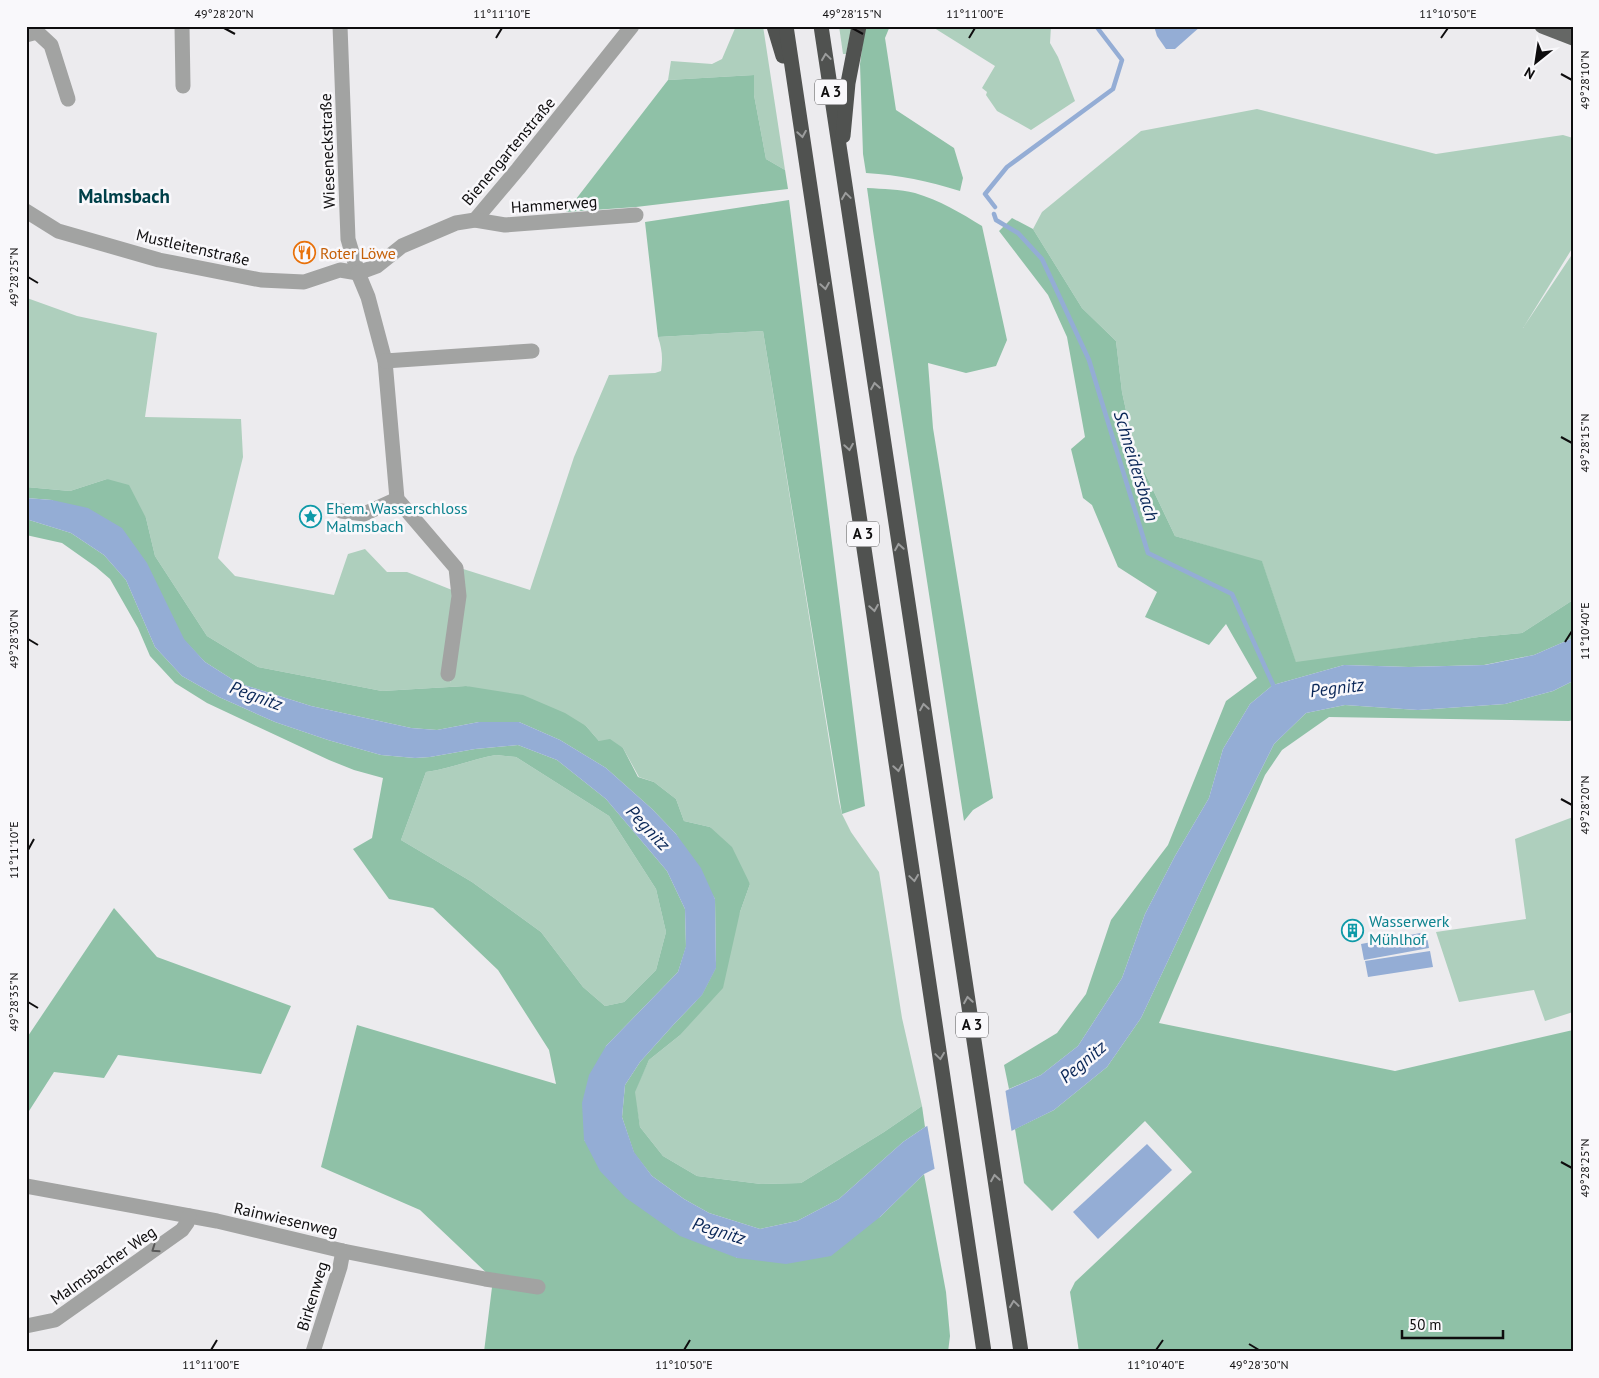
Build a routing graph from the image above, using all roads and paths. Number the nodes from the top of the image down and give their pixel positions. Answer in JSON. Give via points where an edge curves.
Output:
{"nodes":[{"id":1,"x":182,"y":26,"type":"edge"},
{"id":2,"x":340,"y":26,"type":"edge"},
{"id":3,"x":632,"y":26,"type":"edge"},
{"id":4,"x":774,"y":26,"type":"edge"},
{"id":5,"x":786,"y":26,"type":"edge"},
{"id":6,"x":821,"y":26,"type":"edge"},
{"id":7,"x":859,"y":26,"type":"edge"},
{"id":8,"x":1542,"y":26,"type":"edge"},
{"id":9,"x":26,"y":35,"type":"edge"},
{"id":10,"x":1573,"y":38,"type":"edge"},
{"id":11,"x":183,"y":86,"type":"dead end"},
{"id":12,"x":68,"y":99,"type":"dead end"},
{"id":13,"x":798,"y":107,"type":"junction"},
{"id":14,"x":840,"y":157,"type":"junction"},
{"id":15,"x":26,"y":211,"type":"edge"},
{"id":16,"x":636,"y":215,"type":"dead end"},
{"id":17,"x":475,"y":220,"type":"junction"},
{"id":18,"x":358,"y":273,"type":"junction"},
{"id":19,"x":532,"y":351,"type":"dead end"},
{"id":20,"x":385,"y":361,"type":"junction"},
{"id":21,"x":397,"y":499,"type":"junction"},
{"id":22,"x":341,"y":511,"type":"dead end"},
{"id":23,"x":448,"y":674,"type":"dead end"},
{"id":24,"x":26,"y":1186,"type":"edge"},
{"id":25,"x":189,"y":1216,"type":"junction"},
{"id":26,"x":343,"y":1250,"type":"junction"},
{"id":27,"x":538,"y":1287,"type":"dead end"},
{"id":28,"x":26,"y":1326,"type":"edge"},
{"id":29,"x":981,"y":1326,"type":"junction"},
{"id":30,"x":313,"y":1352,"type":"edge"},
{"id":31,"x":978,"y":1352,"type":"edge"},
{"id":32,"x":984,"y":1352,"type":"edge"},
{"id":33,"x":1021,"y":1352,"type":"edge"}],
"edges":[{"from":1,"to":11,"type":"street"},
{"from":2,"to":18,"type":"street","name":"Wieseneckstraße","via":[[348,239]]},
{"from":3,"to":17,"type":"street","name":"Bienengartenstraße"},
{"from":4,"to":13,"type":"highway"},
{"from":5,"to":13,"type":"highway","number":"A 3"},
{"from":14,"to":6,"type":"highway","number":"A 3","one_way":true},
{"from":7,"to":14,"type":"highway","via":[[848,82]]},
{"from":8,"to":10,"type":"main road"},
{"from":9,"to":12,"type":"street","via":[[37,32],[51,44]]},
{"from":13,"to":29,"type":"highway","number":"A 3","one_way":true},
{"from":33,"to":14,"type":"highway","number":"A 3","one_way":true},
{"from":15,"to":18,"type":"street","name":"Mustleitenstraße","via":[[58,231],[159,260],[261,280],[304,282],[340,270]]},
{"from":16,"to":17,"type":"street","name":"Hammerweg","via":[[505,225]]},
{"from":17,"to":18,"type":"street","name":"Bienengartenstraße","via":[[456,223],[402,246],[377,266]]},
{"from":18,"to":20,"type":"street","name":"Wieseneckstraße","via":[[368,297]]},
{"from":19,"to":20,"type":"street"},
{"from":20,"to":21,"type":"street","name":"Wieseneckstraße"},
{"from":21,"to":22,"type":"street","via":[[364,514]]},
{"from":21,"to":23,"type":"street","via":[[456,568],[459,596]]},
{"from":24,"to":25,"type":"street","name":"Rainwiesenweg"},
{"from":25,"to":26,"type":"street","name":"Rainwiesenweg"},
{"from":25,"to":28,"type":"street","name":"Malmsbacher Weg","one_way":true,"via":[[182,1230],[55,1320]]},
{"from":26,"to":27,"type":"street","name":"Rainwiesenweg"},
{"from":26,"to":30,"type":"street","name":"Birkenweg"},
{"from":29,"to":31,"type":"highway"},
{"from":29,"to":32,"type":"highway","number":"A 3"}]}
